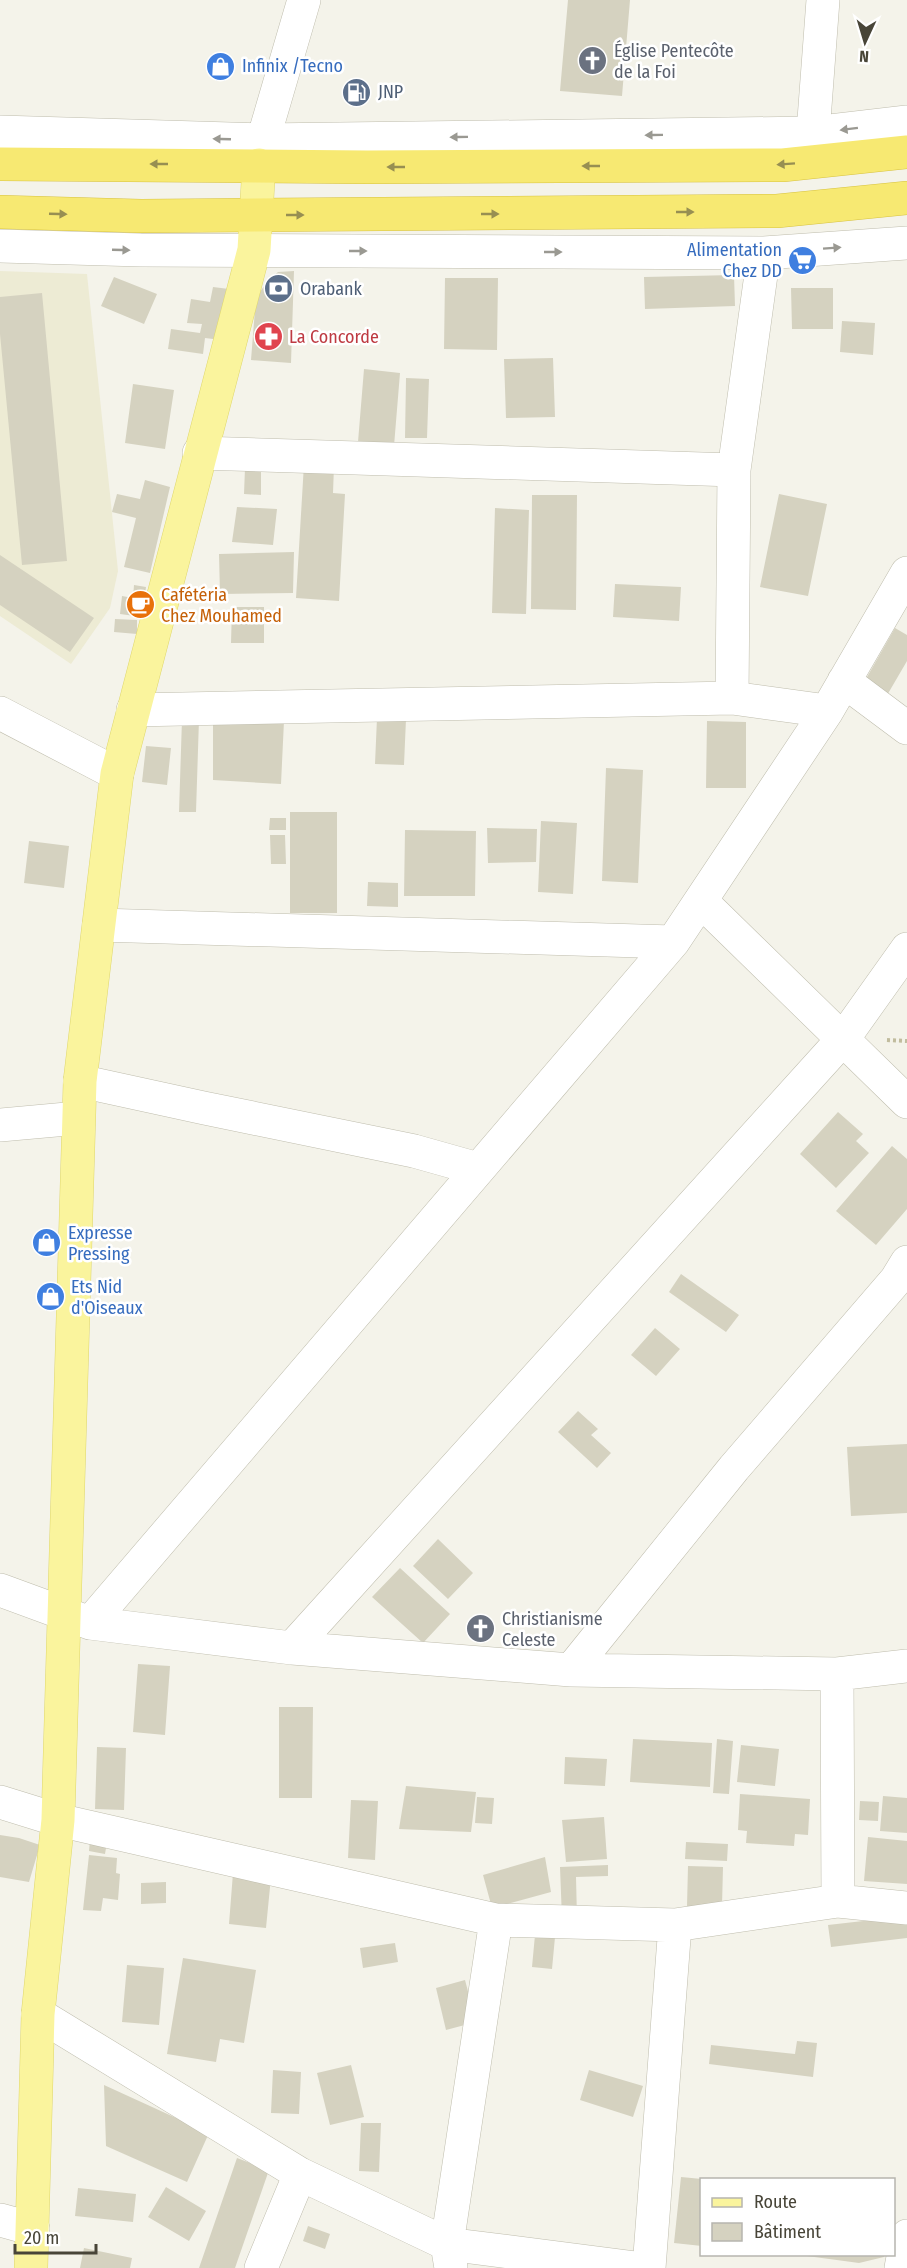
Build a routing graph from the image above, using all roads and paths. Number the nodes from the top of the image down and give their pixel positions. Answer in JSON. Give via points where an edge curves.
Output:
{"nodes":[{"id":1,"x":304,"y":0,"type":"edge"},
{"id":2,"x":823,"y":0,"type":"edge"},
{"id":3,"x":907,"y":122,"type":"edge"},
{"id":4,"x":0,"y":132,"type":"edge"},
{"id":5,"x":813,"y":133,"type":"junction"},
{"id":6,"x":261,"y":152,"type":"junction"},
{"id":7,"x":907,"y":152,"type":"edge"},
{"id":8,"x":0,"y":164,"type":"edge"},
{"id":9,"x":907,"y":198,"type":"edge"},
{"id":10,"x":0,"y":212,"type":"edge"},
{"id":11,"x":256,"y":216,"type":"junction"},
{"id":12,"x":907,"y":243,"type":"edge"},
{"id":13,"x":0,"y":246,"type":"edge"},
{"id":14,"x":254,"y":250,"type":"junction"},
{"id":15,"x":764,"y":253,"type":"junction"},
{"id":16,"x":199,"y":453,"type":"junction"},
{"id":17,"x":734,"y":470,"type":"junction"},
{"id":18,"x":907,"y":573,"type":"edge"},
{"id":19,"x":844,"y":681,"type":"junction"},
{"id":20,"x":732,"y":698,"type":"junction"},
{"id":21,"x":133,"y":710,"type":"junction"},
{"id":22,"x":826,"y":711,"type":"junction"},
{"id":23,"x":1,"y":715,"type":"edge"},
{"id":24,"x":907,"y":728,"type":"edge"},
{"id":25,"x":117,"y":774,"type":"junction"},
{"id":26,"x":701,"y":901,"type":"junction"},
{"id":27,"x":99,"y":925,"type":"junction"},
{"id":28,"x":673,"y":942,"type":"junction"},
{"id":29,"x":907,"y":949,"type":"edge"},
{"id":30,"x":843,"y":1039,"type":"junction"},
{"id":31,"x":80,"y":1080,"type":"junction"},
{"id":32,"x":907,"y":1102,"type":"edge"},
{"id":33,"x":78,"y":1118,"type":"junction"},
{"id":34,"x":0,"y":1125,"type":"edge"},
{"id":35,"x":478,"y":1169,"type":"junction"},
{"id":36,"x":903,"y":1276,"type":"edge"},
{"id":37,"x":0,"y":1590,"type":"edge"},
{"id":38,"x":77,"y":1618,"type":"junction"},
{"id":39,"x":292,"y":1648,"type":"junction"},
{"id":40,"x":907,"y":1666,"type":"edge"},
{"id":41,"x":571,"y":1670,"type":"junction"},
{"id":42,"x":837,"y":1674,"type":"junction"},
{"id":43,"x":0,"y":1802,"type":"edge"},
{"id":44,"x":58,"y":1820,"type":"junction"},
{"id":45,"x":838,"y":1901,"type":"junction"},
{"id":46,"x":907,"y":1908,"type":"edge"},
{"id":47,"x":496,"y":1920,"type":"junction"},
{"id":48,"x":675,"y":1925,"type":"junction"},
{"id":49,"x":38,"y":2013,"type":"junction"},
{"id":50,"x":300,"y":2174,"type":"junction"},
{"id":51,"x":0,"y":2220,"type":"edge"},
{"id":52,"x":33,"y":2229,"type":"junction"},
{"id":53,"x":907,"y":2236,"type":"edge"},
{"id":54,"x":449,"y":2256,"type":"edge"},
{"id":55,"x":32,"y":2268,"type":"edge"},
{"id":56,"x":261,"y":2268,"type":"edge"},
{"id":57,"x":636,"y":2268,"type":"edge"},
{"id":58,"x":649,"y":2268,"type":"edge"},
{"id":59,"x":901,"y":2268,"type":"edge"}],
"edges":[{"from":1,"to":6,"type":"street"},
{"from":2,"to":5,"type":"street"},
{"from":3,"to":5,"type":"street","one_way":true},
{"from":6,"to":4,"type":"street","one_way":true},
{"from":5,"to":6,"type":"street","one_way":true},
{"from":7,"to":6,"type":"highway","one_way":true,"via":[[783,165],[367,167]]},
{"from":6,"to":8,"type":"highway","one_way":true},
{"from":6,"to":11,"type":"main road"},
{"from":11,"to":9,"type":"highway","one_way":true,"via":[[777,211]]},
{"from":10,"to":11,"type":"highway","one_way":true},
{"from":11,"to":14,"type":"main road"},
{"from":15,"to":12,"type":"street","one_way":true},
{"from":13,"to":14,"type":"street","one_way":true},
{"from":14,"to":15,"type":"street","one_way":true},
{"from":14,"to":16,"type":"main road"},
{"from":15,"to":17,"type":"street"},
{"from":16,"to":17,"type":"street"},
{"from":16,"to":21,"type":"main road"},
{"from":17,"to":20,"type":"street"},
{"from":18,"to":19,"type":"street"},
{"from":19,"to":22,"type":"street"},
{"from":19,"to":24,"type":"street"},
{"from":20,"to":21,"type":"street"},
{"from":20,"to":22,"type":"street"},
{"from":21,"to":25,"type":"main road"},
{"from":22,"to":26,"type":"street"},
{"from":23,"to":25,"type":"street"},
{"from":25,"to":27,"type":"main road"},
{"from":26,"to":28,"type":"street"},
{"from":26,"to":30,"type":"street"},
{"from":27,"to":28,"type":"street"},
{"from":27,"to":31,"type":"main road"},
{"from":28,"to":35,"type":"street"},
{"from":29,"to":30,"type":"street"},
{"from":30,"to":32,"type":"street"},
{"from":30,"to":39,"type":"street"},
{"from":31,"to":33,"type":"main road"},
{"from":31,"to":35,"type":"street","via":[[414,1151]]},
{"from":33,"to":34,"type":"street"},
{"from":33,"to":38,"type":"main road"},
{"from":35,"to":38,"type":"street"},
{"from":36,"to":41,"type":"street","via":[[734,1468]]},
{"from":37,"to":38,"type":"street"},
{"from":38,"to":39,"type":"street"},
{"from":38,"to":44,"type":"main road"},
{"from":39,"to":41,"type":"street"},
{"from":40,"to":42,"type":"street"},
{"from":41,"to":42,"type":"street"},
{"from":42,"to":45,"type":"street"},
{"from":43,"to":44,"type":"street"},
{"from":44,"to":47,"type":"street"},
{"from":44,"to":49,"type":"main road"},
{"from":45,"to":46,"type":"street"},
{"from":45,"to":48,"type":"street"},
{"from":47,"to":48,"type":"street"},
{"from":47,"to":54,"type":"street"},
{"from":48,"to":58,"type":"street"},
{"from":49,"to":50,"type":"street"},
{"from":49,"to":52,"type":"main road"},
{"from":50,"to":54,"type":"street"},
{"from":50,"to":56,"type":"street"},
{"from":51,"to":52,"type":"street"},
{"from":52,"to":55,"type":"main road"},
{"from":53,"to":59,"type":"street"},
{"from":54,"to":57,"type":"street"}]}
